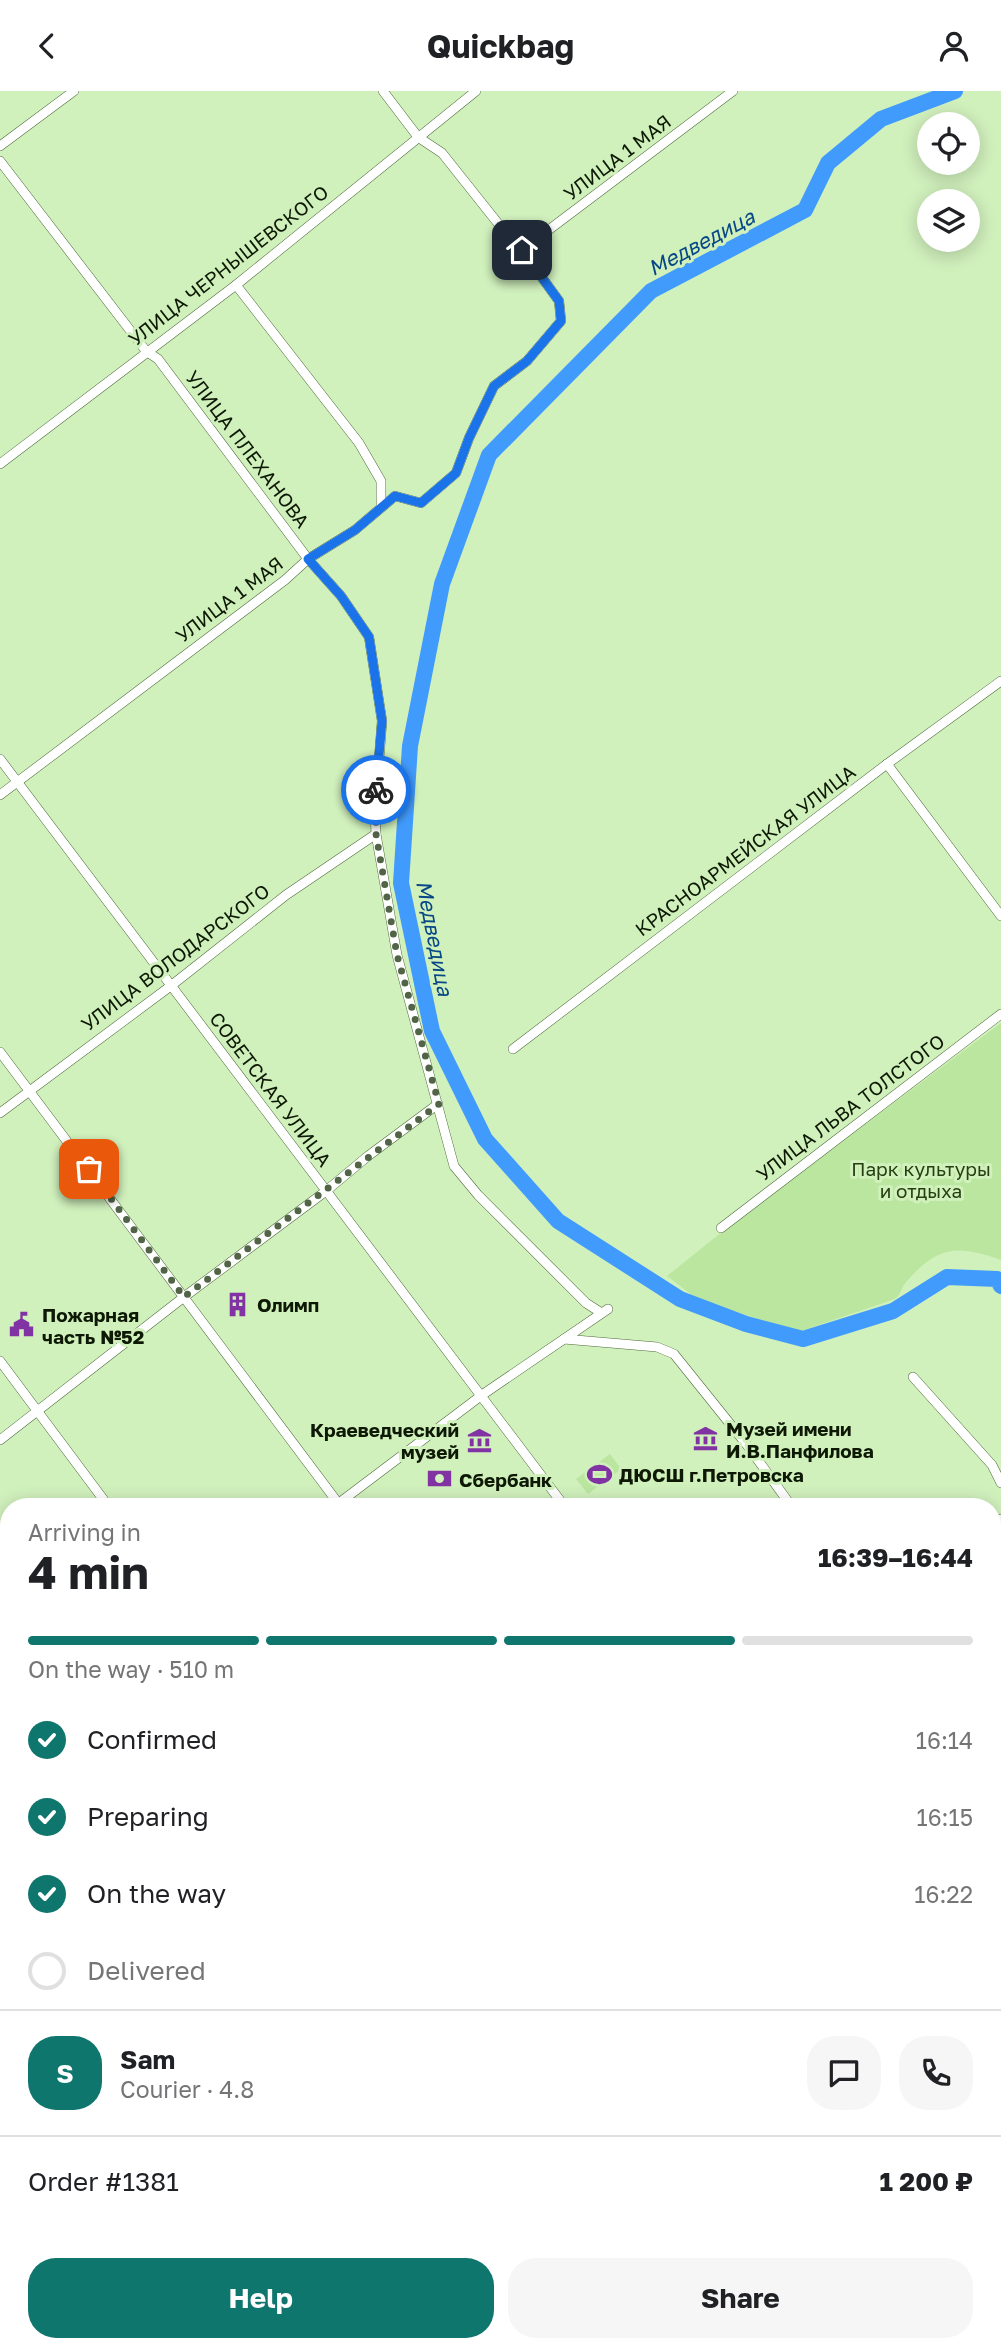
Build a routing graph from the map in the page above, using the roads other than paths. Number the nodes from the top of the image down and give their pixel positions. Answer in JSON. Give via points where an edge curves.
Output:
{"nodes":[{"id":1,"x":74,"y":91,"type":"edge"},
{"id":2,"x":383,"y":91,"type":"edge"},
{"id":3,"x":476,"y":91,"type":"edge"},
{"id":4,"x":733,"y":91,"type":"edge"},
{"id":5,"x":418,"y":137,"type":"junction"},
{"id":6,"x":0,"y":146,"type":"edge"},
{"id":7,"x":0,"y":161,"type":"edge"},
{"id":8,"x":522,"y":250,"type":"junction"},
{"id":9,"x":236,"y":285,"type":"junction"},
{"id":10,"x":146,"y":351,"type":"junction"},
{"id":11,"x":0,"y":464,"type":"edge"},
{"id":12,"x":381,"y":506,"type":"junction"},
{"id":13,"x":308,"y":559,"type":"junction"},
{"id":14,"x":1001,"y":681,"type":"edge"},
{"id":15,"x":0,"y":759,"type":"edge"},
{"id":16,"x":887,"y":764,"type":"junction"},
{"id":17,"x":17,"y":782,"type":"junction"},
{"id":18,"x":0,"y":795,"type":"edge"},
{"id":19,"x":376,"y":834,"type":"junction"},
{"id":20,"x":1001,"y":916,"type":"edge"},
{"id":21,"x":172,"y":985,"type":"junction"},
{"id":22,"x":1001,"y":1014,"type":"edge"},
{"id":23,"x":513,"y":1049,"type":"dead end"},
{"id":24,"x":0,"y":1052,"type":"edge"},
{"id":25,"x":29,"y":1091,"type":"junction"},
{"id":26,"x":439,"y":1104,"type":"junction"},
{"id":27,"x":0,"y":1113,"type":"edge"},
{"id":28,"x":326,"y":1191,"type":"junction"},
{"id":29,"x":721,"y":1228,"type":"dead end"},
{"id":30,"x":184,"y":1297,"type":"junction"},
{"id":31,"x":564,"y":1339,"type":"junction"},
{"id":32,"x":0,"y":1361,"type":"edge"},
{"id":33,"x":913,"y":1377,"type":"dead end"},
{"id":34,"x":482,"y":1395,"type":"junction"},
{"id":35,"x":37,"y":1411,"type":"junction"},
{"id":36,"x":0,"y":1440,"type":"edge"},
{"id":37,"x":1001,"y":1483,"type":"edge"},
{"id":38,"x":102,"y":1498,"type":"edge"},
{"id":39,"x":332,"y":1498,"type":"edge"},
{"id":40,"x":348,"y":1498,"type":"edge"},
{"id":41,"x":558,"y":1498,"type":"edge"},
{"id":42,"x":785,"y":1498,"type":"edge"}],
"edges":[{"from":1,"to":6,"type":"street"},
{"from":2,"to":5,"type":"street"},
{"from":3,"to":5,"type":"street","name":"УЛИЦА ЧЕРНЫШЕВСКОГО"},
{"from":4,"to":8,"type":"street","name":"УЛИЦА 1 МАЯ"},
{"from":5,"to":8,"type":"street","via":[[442,153]]},
{"from":5,"to":9,"type":"street","name":"УЛИЦА ЧЕРНЫШЕВСКОГО"},
{"from":7,"to":10,"type":"street","name":"УЛИЦА ПЛЕХАНОВА"},
{"from":8,"to":12,"type":"street","via":[[559,301],[561,321],[527,361],[494,386],[456,473],[421,503],[395,496]]},
{"from":9,"to":10,"type":"street","name":"УЛИЦА ЧЕРНЫШЕВСКОГО"},
{"from":9,"to":12,"type":"street","via":[[359,443],[381,481]]},
{"from":10,"to":11,"type":"street","name":"УЛИЦА ЧЕРНЫШЕВСКОГО"},
{"from":10,"to":13,"type":"street","name":"УЛИЦА ПЛЕХАНОВА","via":[[158,359]]},
{"from":12,"to":13,"type":"street","name":"УЛИЦА 1 МАЯ","via":[[355,530]]},
{"from":13,"to":17,"type":"street","name":"УЛИЦА 1 МАЯ"},
{"from":13,"to":19,"type":"street","name":"УЛИЦА ПЛЕХАНОВА","via":[[369,637],[382,721]]},
{"from":14,"to":16,"type":"street","name":"КРАСНОАРМЕЙСКАЯ УЛИЦА"},
{"from":15,"to":17,"type":"street","name":"СОВЕТСКАЯ УЛИЦА"},
{"from":16,"to":20,"type":"street"},
{"from":16,"to":23,"type":"street","name":"КРАСНОАРМЕЙСКАЯ УЛИЦА"},
{"from":17,"to":18,"type":"street","name":"УЛИЦА 1 МАЯ"},
{"from":17,"to":21,"type":"street","name":"СОВЕТСКАЯ УЛИЦА"},
{"from":19,"to":21,"type":"street","name":"УЛИЦА ВОЛОДАРСКОГО","via":[[286,895]]},
{"from":19,"to":26,"type":"street","name":"УЛИЦА ПЛЕХАНОВА","via":[[397,955]]},
{"from":21,"to":25,"type":"street","name":"УЛИЦА ВОЛОДАРСКОГО"},
{"from":21,"to":28,"type":"street","name":"СОВЕТСКАЯ УЛИЦА"},
{"from":22,"to":29,"type":"street","name":"УЛИЦА ЛЬВА ТОЛСТОГО"},
{"from":24,"to":25,"type":"street"},
{"from":25,"to":27,"type":"street","name":"УЛИЦА ВОЛОДАРСКОГО"},
{"from":25,"to":30,"type":"street"},
{"from":26,"to":28,"type":"street"},
{"from":26,"to":31,"type":"street","name":"УЛИЦА ПЛЕХАНОВА","via":[[454,1166],[586,1303],[604,1310]]},
{"from":28,"to":30,"type":"street"},
{"from":28,"to":34,"type":"street","name":"СОВЕТСКАЯ УЛИЦА"},
{"from":30,"to":35,"type":"street"},
{"from":30,"to":39,"type":"street"},
{"from":31,"to":34,"type":"street"},
{"from":31,"to":42,"type":"street","via":[[657,1347],[674,1355]]},
{"from":32,"to":35,"type":"street"},
{"from":33,"to":37,"type":"street","via":[[992,1465]]},
{"from":34,"to":40,"type":"street"},
{"from":34,"to":41,"type":"street","name":"СОВЕТСКАЯ УЛИЦА"},
{"from":35,"to":36,"type":"street"},
{"from":35,"to":38,"type":"street"}]}
